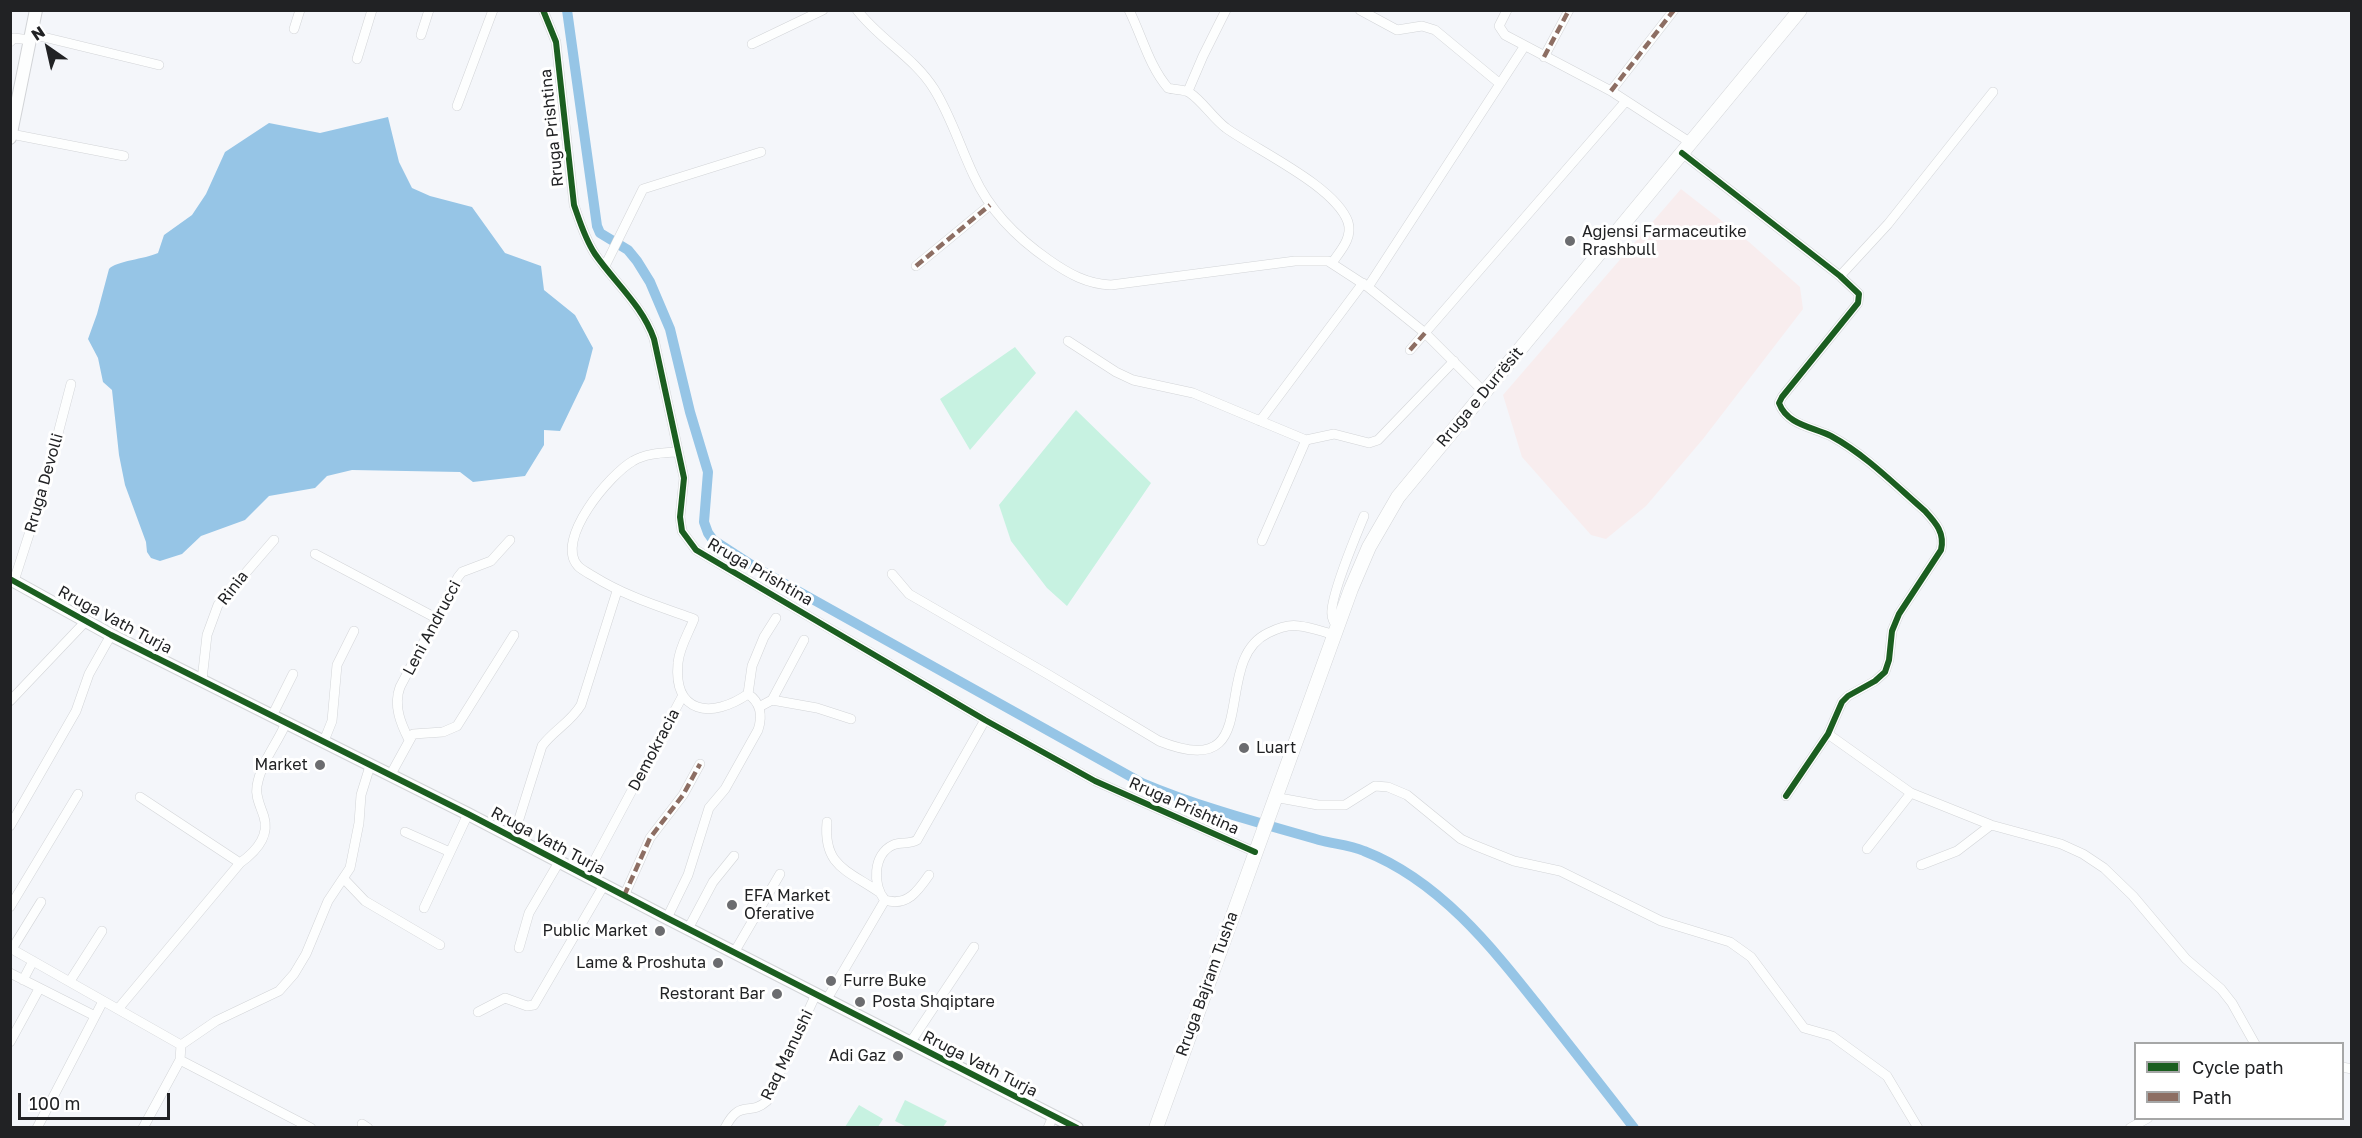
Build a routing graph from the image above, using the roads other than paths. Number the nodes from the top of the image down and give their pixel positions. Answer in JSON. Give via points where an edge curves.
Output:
{"nodes":[{"id":1,"x":36,"y":10,"type":"edge"},
{"id":2,"x":300,"y":10,"type":"edge"},
{"id":3,"x":372,"y":10,"type":"edge"},
{"id":4,"x":429,"y":10,"type":"edge"},
{"id":5,"x":493,"y":10,"type":"edge"},
{"id":6,"x":543,"y":10,"type":"edge"},
{"id":7,"x":823,"y":10,"type":"edge"},
{"id":8,"x":857,"y":10,"type":"edge"},
{"id":9,"x":1129,"y":10,"type":"edge"},
{"id":10,"x":1226,"y":10,"type":"edge"},
{"id":11,"x":1360,"y":10,"type":"edge"},
{"id":12,"x":1506,"y":10,"type":"edge"},
{"id":13,"x":1569,"y":10,"type":"edge"},
{"id":14,"x":1674,"y":10,"type":"edge"},
{"id":15,"x":1800,"y":10,"type":"edge"},
{"id":16,"x":294,"y":29,"type":"dead end"},
{"id":17,"x":421,"y":35,"type":"dead end"},
{"id":18,"x":30,"y":37,"type":"junction"},
{"id":19,"x":10,"y":42,"type":"edge"},
{"id":20,"x":752,"y":44,"type":"dead end"},
{"id":21,"x":1524,"y":46,"type":"junction"},
{"id":22,"x":1544,"y":57,"type":"junction"},
{"id":23,"x":357,"y":59,"type":"dead end"},
{"id":24,"x":159,"y":65,"type":"dead end"},
{"id":25,"x":1499,"y":83,"type":"junction"},
{"id":26,"x":1188,"y":91,"type":"junction"},
{"id":27,"x":1611,"y":91,"type":"junction"},
{"id":28,"x":1993,"y":92,"type":"dead end"},
{"id":29,"x":1626,"y":101,"type":"junction"},
{"id":30,"x":457,"y":106,"type":"dead end"},
{"id":31,"x":11,"y":136,"type":"edge"},
{"id":32,"x":1686,"y":148,"type":"junction"},
{"id":33,"x":761,"y":153,"type":"dead end"},
{"id":34,"x":124,"y":156,"type":"dead end"},
{"id":35,"x":990,"y":205,"type":"junction"},
{"id":36,"x":1332,"y":263,"type":"junction"},
{"id":37,"x":605,"y":266,"type":"junction"},
{"id":38,"x":916,"y":266,"type":"dead end"},
{"id":39,"x":1840,"y":276,"type":"junction"},
{"id":40,"x":1365,"y":285,"type":"junction"},
{"id":41,"x":1425,"y":333,"type":"junction"},
{"id":42,"x":1068,"y":341,"type":"dead end"},
{"id":43,"x":1410,"y":350,"type":"dead end"},
{"id":44,"x":1454,"y":361,"type":"junction"},
{"id":45,"x":71,"y":384,"type":"dead end"},
{"id":46,"x":1484,"y":392,"type":"junction"},
{"id":47,"x":1260,"y":421,"type":"junction"},
{"id":48,"x":1306,"y":440,"type":"junction"},
{"id":49,"x":677,"y":452,"type":"junction"},
{"id":50,"x":1364,"y":516,"type":"dead end"},
{"id":51,"x":274,"y":540,"type":"dead end"},
{"id":52,"x":510,"y":540,"type":"dead end"},
{"id":53,"x":1262,"y":541,"type":"dead end"},
{"id":54,"x":315,"y":554,"type":"dead end"},
{"id":55,"x":892,"y":574,"type":"dead end"},
{"id":56,"x":12,"y":580,"type":"edge"},
{"id":57,"x":617,"y":591,"type":"junction"},
{"id":58,"x":436,"y":618,"type":"junction"},
{"id":59,"x":776,"y":618,"type":"dead end"},
{"id":60,"x":86,"y":621,"type":"junction"},
{"id":61,"x":354,"y":630,"type":"dead end"},
{"id":62,"x":1336,"y":632,"type":"junction"},
{"id":63,"x":111,"y":635,"type":"junction"},
{"id":64,"x":514,"y":635,"type":"dead end"},
{"id":65,"x":804,"y":640,"type":"dead end"},
{"id":66,"x":293,"y":674,"type":"dead end"},
{"id":67,"x":202,"y":680,"type":"junction"},
{"id":68,"x":748,"y":694,"type":"junction"},
{"id":69,"x":682,"y":697,"type":"junction"},
{"id":70,"x":772,"y":700,"type":"junction"},
{"id":71,"x":10,"y":701,"type":"edge"},
{"id":72,"x":759,"y":707,"type":"junction"},
{"id":73,"x":272,"y":716,"type":"junction"},
{"id":74,"x":851,"y":719,"type":"dead end"},
{"id":75,"x":985,"y":720,"type":"junction"},
{"id":76,"x":286,"y":723,"type":"junction"},
{"id":77,"x":1828,"y":734,"type":"junction"},
{"id":78,"x":409,"y":740,"type":"junction"},
{"id":79,"x":324,"y":741,"type":"junction"},
{"id":80,"x":700,"y":764,"type":"dead end"},
{"id":81,"x":370,"y":766,"type":"junction"},
{"id":82,"x":391,"y":774,"type":"junction"},
{"id":83,"x":1911,"y":793,"type":"junction"},
{"id":84,"x":78,"y":794,"type":"dead end"},
{"id":85,"x":1786,"y":796,"type":"dead end"},
{"id":86,"x":140,"y":797,"type":"dead end"},
{"id":87,"x":1273,"y":800,"type":"junction"},
{"id":88,"x":468,"y":814,"type":"junction"},
{"id":89,"x":827,"y":822,"type":"dead end"},
{"id":90,"x":1991,"y":825,"type":"junction"},
{"id":91,"x":10,"y":826,"type":"edge"},
{"id":92,"x":405,"y":832,"type":"dead end"},
{"id":93,"x":513,"y":838,"type":"junction"},
{"id":94,"x":1256,"y":846,"type":"junction"},
{"id":95,"x":1867,"y":849,"type":"dead end"},
{"id":96,"x":450,"y":852,"type":"junction"},
{"id":97,"x":734,"y":856,"type":"dead end"},
{"id":98,"x":559,"y":862,"type":"junction"},
{"id":99,"x":240,"y":863,"type":"junction"},
{"id":100,"x":1921,"y":865,"type":"dead end"},
{"id":101,"x":780,"y":874,"type":"dead end"},
{"id":102,"x":929,"y":875,"type":"dead end"},
{"id":103,"x":586,"y":876,"type":"junction"},
{"id":104,"x":344,"y":879,"type":"junction"},
{"id":105,"x":604,"y":885,"type":"junction"},
{"id":106,"x":624,"y":896,"type":"junction"},
{"id":107,"x":882,"y":896,"type":"junction"},
{"id":108,"x":41,"y":902,"type":"dead end"},
{"id":109,"x":10,"y":907,"type":"edge"},
{"id":110,"x":424,"y":908,"type":"dead end"},
{"id":111,"x":667,"y":918,"type":"junction"},
{"id":112,"x":688,"y":929,"type":"junction"},
{"id":113,"x":102,"y":931,"type":"dead end"},
{"id":114,"x":440,"y":945,"type":"dead end"},
{"id":115,"x":974,"y":947,"type":"dead end"},
{"id":116,"x":519,"y":948,"type":"dead end"},
{"id":117,"x":11,"y":949,"type":"edge"},
{"id":118,"x":735,"y":951,"type":"junction"},
{"id":119,"x":33,"y":961,"type":"junction"},
{"id":120,"x":10,"y":973,"type":"edge"},
{"id":121,"x":23,"y":980,"type":"junction"},
{"id":122,"x":70,"y":981,"type":"junction"},
{"id":123,"x":39,"y":989,"type":"junction"},
{"id":124,"x":822,"y":997,"type":"junction"},
{"id":125,"x":103,"y":1001,"type":"junction"},
{"id":126,"x":118,"y":1009,"type":"junction"},
{"id":127,"x":478,"y":1012,"type":"dead end"},
{"id":128,"x":94,"y":1016,"type":"junction"},
{"id":129,"x":10,"y":1042,"type":"edge"},
{"id":130,"x":2253,"y":1042,"type":"edge"},
{"id":131,"x":910,"y":1043,"type":"junction"},
{"id":132,"x":182,"y":1045,"type":"junction"},
{"id":133,"x":180,"y":1060,"type":"junction"},
{"id":134,"x":2146,"y":1120,"type":"edge"},
{"id":135,"x":1051,"y":1122,"type":"edge"},
{"id":136,"x":1076,"y":1127,"type":"edge"},
{"id":137,"x":37,"y":1128,"type":"edge"},
{"id":138,"x":143,"y":1128,"type":"edge"},
{"id":139,"x":311,"y":1128,"type":"edge"},
{"id":140,"x":725,"y":1128,"type":"edge"},
{"id":141,"x":1156,"y":1128,"type":"edge"},
{"id":142,"x":1918,"y":1128,"type":"edge"},
{"id":143,"x":2130,"y":1128,"type":"edge"}],
"edges":[{"from":1,"to":18,"type":"street"},
{"from":2,"to":16,"type":"street"},
{"from":3,"to":23,"type":"street"},
{"from":4,"to":17,"type":"street"},
{"from":5,"to":30,"type":"street"},
{"from":6,"to":37,"type":"street","name":"Rruga Prishtina","via":[[556,42],[574,205],[587,240]]},
{"from":7,"to":20,"type":"street"},
{"from":8,"to":35,"type":"street","via":[[934,88]]},
{"from":9,"to":26,"type":"street","via":[[1162,82],[1168,88]]},
{"from":10,"to":26,"type":"street"},
{"from":11,"to":25,"type":"street","via":[[1397,30],[1422,26],[1435,30]]},
{"from":12,"to":21,"type":"street","via":[[1500,22],[1501,31]]},
{"from":13,"to":22,"type":"street"},
{"from":14,"to":27,"type":"street"},
{"from":15,"to":32,"type":"main road","name":"Rruga e Durrësit"},
{"from":18,"to":19,"type":"street"},
{"from":18,"to":24,"type":"street"},
{"from":18,"to":31,"type":"street"},
{"from":21,"to":22,"type":"street"},
{"from":21,"to":25,"type":"street"},
{"from":22,"to":27,"type":"street"},
{"from":25,"to":40,"type":"street"},
{"from":26,"to":36,"type":"street","via":[[1224,126],[1324,191],[1342,210],[1349,234]]},
{"from":27,"to":29,"type":"street"},
{"from":28,"to":39,"type":"street","via":[[1888,224]]},
{"from":29,"to":32,"type":"street"},
{"from":29,"to":41,"type":"street"},
{"from":31,"to":34,"type":"street"},
{"from":32,"to":39,"type":"street"},
{"from":32,"to":46,"type":"main road","name":"Rruga e Durrësit"},
{"from":33,"to":37,"type":"street","via":[[643,189]]},
{"from":35,"to":36,"type":"street","via":[[1038,252],[1065,271],[1096,285],[1137,284],[1295,261]]},
{"from":35,"to":38,"type":"street"},
{"from":36,"to":40,"type":"street"},
{"from":37,"to":49,"type":"street","name":"Rruga Prishtina","via":[[648,322]]},
{"from":39,"to":77,"type":"street","via":[[1859,294],[1858,303],[1779,403],[1802,425],[1831,436],[1860,456],[1935,521],[1943,540],[1941,550],[1895,622],[1884,672],[1842,702]]},
{"from":40,"to":41,"type":"street"},
{"from":40,"to":47,"type":"street"},
{"from":41,"to":43,"type":"street"},
{"from":41,"to":44,"type":"street"},
{"from":42,"to":47,"type":"street","via":[[1125,376],[1193,393]]},
{"from":44,"to":46,"type":"street"},
{"from":44,"to":48,"type":"street","via":[[1378,440],[1369,443],[1334,434]]},
{"from":45,"to":56,"type":"street","name":"Rruga Devolli","via":[[44,491]]},
{"from":46,"to":62,"type":"main road","name":"Rruga e Durrësit","via":[[1383,520]]},
{"from":47,"to":48,"type":"street"},
{"from":48,"to":53,"type":"street"},
{"from":49,"to":57,"type":"street","via":[[650,455],[622,468],[607,482],[576,530],[572,557]]},
{"from":49,"to":75,"type":"street","name":"Rruga Prishtina","via":[[684,478],[682,531],[696,550]]},
{"from":50,"to":62,"type":"street","via":[[1332,608]]},
{"from":51,"to":67,"type":"street","name":"Rinia","via":[[218,605],[207,635]]},
{"from":52,"to":58,"type":"street","name":"Leni Andrucci","via":[[491,561],[462,572]]},
{"from":54,"to":58,"type":"street"},
{"from":55,"to":62,"type":"street","via":[[909,594],[1160,741],[1195,752],[1215,747],[1222,740],[1248,650],[1261,636],[1298,625]]},
{"from":56,"to":60,"type":"street","name":"Rruga Vath Turja"},
{"from":57,"to":69,"type":"street","via":[[694,619],[678,659],[677,680]]},
{"from":57,"to":93,"type":"street","via":[[581,705],[573,718],[542,746]]},
{"from":58,"to":78,"type":"street","name":"Leni Andrucci","via":[[398,693],[398,713]]},
{"from":59,"to":68,"type":"street","via":[[752,666]]},
{"from":60,"to":63,"type":"street","name":"Rruga Vath Turja"},
{"from":60,"to":71,"type":"street"},
{"from":61,"to":79,"type":"street","via":[[337,665],[332,721]]},
{"from":62,"to":87,"type":"main road","name":"Rruga e Durrësit"},
{"from":63,"to":67,"type":"street","name":"Rruga Vath Turja"},
{"from":63,"to":91,"type":"street","via":[[89,674],[76,711]]},
{"from":64,"to":78,"type":"street","via":[[457,726],[443,732],[413,734]]},
{"from":65,"to":70,"type":"street"},
{"from":66,"to":73,"type":"street"},
{"from":67,"to":73,"type":"street","name":"Rruga Vath Turja"},
{"from":68,"to":69,"type":"street","name":"Demokracia","via":[[732,703],[708,708],[695,706]]},
{"from":68,"to":72,"type":"street"},
{"from":69,"to":103,"type":"street","name":"Demokracia"},
{"from":70,"to":72,"type":"street"},
{"from":70,"to":74,"type":"street"},
{"from":72,"to":111,"type":"street","via":[[758,730],[725,789],[709,808],[688,875]]},
{"from":73,"to":76,"type":"street","name":"Rruga Vath Turja"},
{"from":75,"to":94,"type":"street","name":"Rruga Prishtina","via":[[1095,781]]},
{"from":75,"to":107,"type":"street","via":[[916,840],[892,845],[883,855],[876,876]]},
{"from":76,"to":79,"type":"street","name":"Rruga Vath Turja"},
{"from":76,"to":99,"type":"street","via":[[256,787],[265,820],[263,837],[254,852]]},
{"from":77,"to":83,"type":"street"},
{"from":77,"to":85,"type":"street"},
{"from":78,"to":82,"type":"street"},
{"from":79,"to":81,"type":"street","name":"Rruga Vath Turja"},
{"from":80,"to":106,"type":"street","via":[[683,795],[650,838]]},
{"from":81,"to":82,"type":"street","name":"Rruga Vath Turja"},
{"from":81,"to":104,"type":"street","via":[[361,795],[353,856]]},
{"from":82,"to":88,"type":"street","name":"Rruga Vath Turja"},
{"from":83,"to":90,"type":"street"},
{"from":83,"to":95,"type":"street"},
{"from":84,"to":109,"type":"street"},
{"from":86,"to":99,"type":"street"},
{"from":87,"to":94,"type":"main road","name":"Rruga e Durrësit"},
{"from":87,"to":142,"type":"street","via":[[1345,805],[1375,786],[1388,787],[1407,795],[1474,845],[1514,861],[1560,871],[1661,921],[1730,942],[1751,957],[1804,1028],[1832,1036],[1887,1076]]},
{"from":88,"to":93,"type":"street","name":"Rruga Vath Turja"},
{"from":88,"to":96,"type":"street"},
{"from":89,"to":107,"type":"street","via":[[825,840],[829,854]]},
{"from":90,"to":100,"type":"street","via":[[1957,851]]},
{"from":90,"to":130,"type":"street","via":[[2061,844],[2104,868],[2186,959],[2221,989]]},
{"from":92,"to":96,"type":"street"},
{"from":93,"to":98,"type":"street","name":"Rruga Vath Turja"},
{"from":94,"to":141,"type":"main road","name":"Rruga Bajram Tusha"},
{"from":96,"to":110,"type":"street"},
{"from":97,"to":112,"type":"street","via":[[713,882]]},
{"from":98,"to":103,"type":"street","name":"Rruga Vath Turja"},
{"from":98,"to":116,"type":"street","via":[[529,913]]},
{"from":99,"to":126,"type":"street"},
{"from":101,"to":118,"type":"street"},
{"from":102,"to":107,"type":"street","via":[[912,897],[893,902]]},
{"from":103,"to":105,"type":"street","name":"Rruga Vath Turja"},
{"from":104,"to":114,"type":"street","via":[[365,901]]},
{"from":104,"to":132,"type":"street","via":[[328,901],[306,954],[279,991],[216,1021]]},
{"from":105,"to":106,"type":"street","name":"Rruga Vath Turja"},
{"from":105,"to":127,"type":"street","via":[[534,1005],[505,998]]},
{"from":106,"to":111,"type":"street","name":"Rruga Vath Turja"},
{"from":107,"to":124,"type":"street","name":"Raq Manushi"},
{"from":108,"to":117,"type":"street"},
{"from":111,"to":112,"type":"street","name":"Rruga Vath Turja"},
{"from":112,"to":118,"type":"street","name":"Rruga Vath Turja"},
{"from":113,"to":122,"type":"street"},
{"from":115,"to":131,"type":"street"},
{"from":117,"to":119,"type":"street"},
{"from":118,"to":124,"type":"street","name":"Rruga Vath Turja"},
{"from":119,"to":121,"type":"street"},
{"from":119,"to":122,"type":"street"},
{"from":120,"to":121,"type":"street"},
{"from":121,"to":123,"type":"street"},
{"from":122,"to":125,"type":"street"},
{"from":123,"to":128,"type":"street"},
{"from":123,"to":129,"type":"street"},
{"from":124,"to":131,"type":"street","name":"Rruga Vath Turja"},
{"from":124,"to":140,"type":"street","name":"Raq Manushi","via":[[767,1101],[754,1109],[735,1112]]},
{"from":125,"to":126,"type":"street"},
{"from":125,"to":128,"type":"street"},
{"from":126,"to":132,"type":"street"},
{"from":128,"to":137,"type":"street"},
{"from":131,"to":135,"type":"street","name":"Rruga Vath Turja"},
{"from":132,"to":133,"type":"street"},
{"from":133,"to":138,"type":"street"},
{"from":133,"to":139,"type":"street"},
{"from":134,"to":143,"type":"street"},
{"from":135,"to":136,"type":"street","name":"Rruga Vath Turja"}]}
